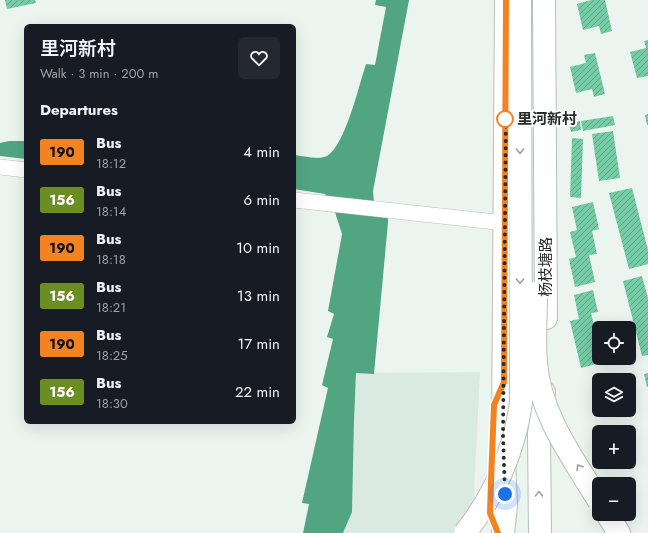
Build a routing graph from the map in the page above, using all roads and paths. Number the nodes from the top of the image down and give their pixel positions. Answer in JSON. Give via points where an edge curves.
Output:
{"nodes":[{"id":1,"x":506,"y":0,"type":"edge"},
{"id":2,"x":520,"y":0,"type":"edge"},
{"id":3,"x":533,"y":0,"type":"edge"},
{"id":4,"x":544,"y":0,"type":"edge"},
{"id":5,"x":0,"y":167,"type":"edge"},
{"id":6,"x":24,"y":170,"type":"edge"},
{"id":7,"x":296,"y":200,"type":"edge"},
{"id":8,"x":505,"y":223,"type":"junction"},
{"id":9,"x":504,"y":382,"type":"junction"},
{"id":10,"x":592,"y":490,"type":"edge"},
{"id":11,"x":611,"y":521,"type":"edge"},
{"id":12,"x":465,"y":533,"type":"edge"},
{"id":13,"x":498,"y":533,"type":"edge"},
{"id":14,"x":503,"y":533,"type":"edge"},
{"id":15,"x":540,"y":533,"type":"edge"},
{"id":16,"x":619,"y":533,"type":"edge"}],
"edges":[{"from":1,"to":8,"type":"main road"},
{"from":2,"to":12,"type":"main road","one_way":true,"bridge":true,"via":[[520,402],[512,445],[498,479],[483,508]]},
{"from":10,"to":3,"type":"main road","one_way":true,"bridge":true,"via":[[562,442],[548,412],[536,363]]},
{"from":15,"to":4,"type":"main road","name":"杨枝塘路","one_way":true,"via":[[539,434],[546,369]]},
{"from":5,"to":6,"type":"street"},
{"from":7,"to":8,"type":"street"},
{"from":8,"to":9,"type":"main road"},
{"from":9,"to":13,"type":"main road","via":[[494,405],[490,513]]},
{"from":9,"to":14,"type":"main road","via":[[506,506]]},
{"from":11,"to":16,"type":"main road"}]}
